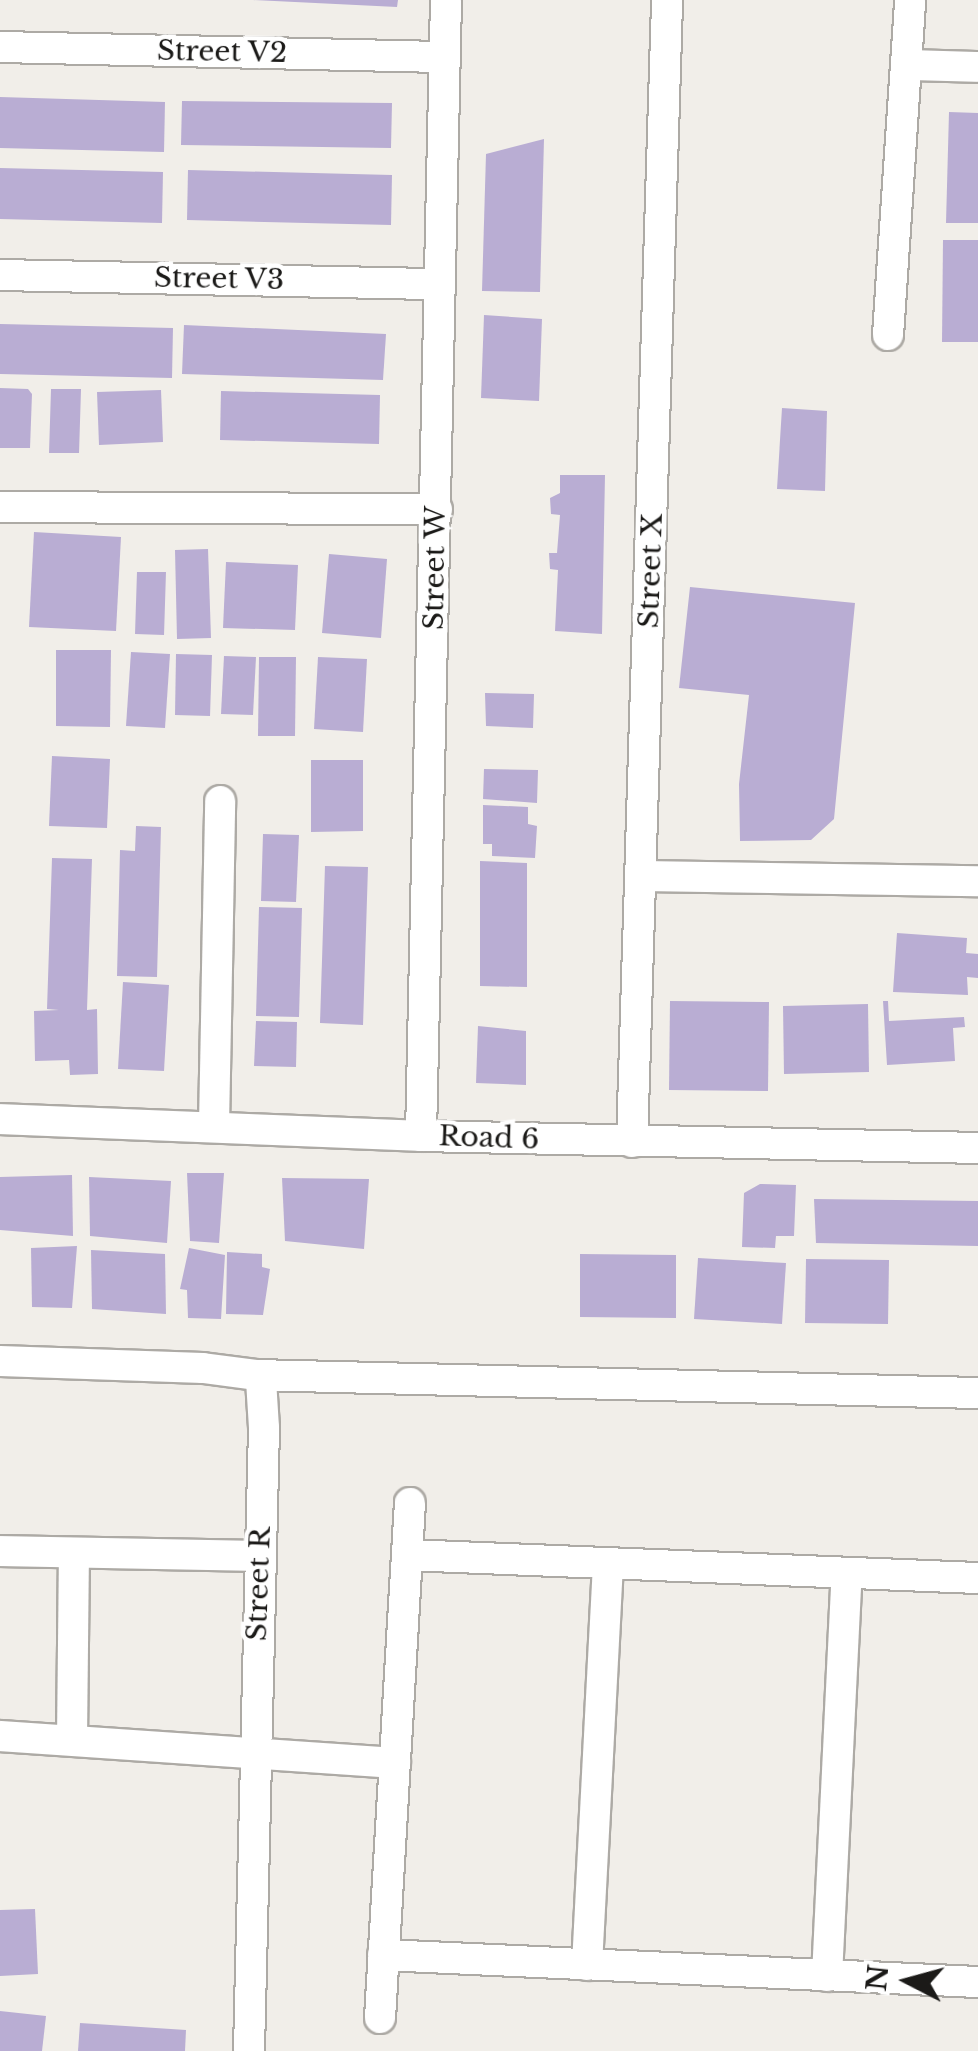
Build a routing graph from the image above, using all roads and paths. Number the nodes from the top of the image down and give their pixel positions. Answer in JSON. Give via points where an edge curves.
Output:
{"nodes":[{"id":1,"x":446,"y":0,"type":"edge"},
{"id":2,"x":667,"y":0,"type":"edge"},
{"id":3,"x":910,"y":0,"type":"edge"},
{"id":4,"x":0,"y":47,"type":"edge"},
{"id":5,"x":444,"y":57,"type":"junction"},
{"id":6,"x":908,"y":66,"type":"junction"},
{"id":7,"x":978,"y":68,"type":"edge"},
{"id":8,"x":0,"y":276,"type":"edge"},
{"id":9,"x":439,"y":284,"type":"junction"},
{"id":10,"x":888,"y":335,"type":"dead end"},
{"id":11,"x":0,"y":507,"type":"edge"},
{"id":12,"x":437,"y":509,"type":"junction"},
{"id":13,"x":220,"y":801,"type":"dead end"},
{"id":14,"x":642,"y":876,"type":"junction"},
{"id":15,"x":978,"y":881,"type":"edge"},
{"id":16,"x":0,"y":1120,"type":"edge"},
{"id":17,"x":214,"y":1125,"type":"junction"},
{"id":18,"x":421,"y":1136,"type":"junction"},
{"id":19,"x":632,"y":1142,"type":"junction"},
{"id":20,"x":978,"y":1148,"type":"edge"},
{"id":21,"x":0,"y":1362,"type":"edge"},
{"id":22,"x":256,"y":1374,"type":"junction"},
{"id":23,"x":978,"y":1393,"type":"edge"},
{"id":24,"x":410,"y":1503,"type":"dead end"},
{"id":25,"x":0,"y":1551,"type":"edge"},
{"id":26,"x":74,"y":1553,"type":"junction"},
{"id":27,"x":407,"y":1555,"type":"junction"},
{"id":28,"x":260,"y":1556,"type":"junction"},
{"id":29,"x":608,"y":1564,"type":"junction"},
{"id":30,"x":847,"y":1573,"type":"junction"},
{"id":31,"x":978,"y":1578,"type":"edge"},
{"id":32,"x":0,"y":1736,"type":"edge"},
{"id":33,"x":72,"y":1740,"type":"junction"},
{"id":34,"x":253,"y":1754,"type":"junction"},
{"id":35,"x":394,"y":1763,"type":"junction"},
{"id":36,"x":384,"y":1955,"type":"junction"},
{"id":37,"x":587,"y":1965,"type":"junction"},
{"id":38,"x":827,"y":1976,"type":"junction"},
{"id":39,"x":978,"y":1982,"type":"edge"},
{"id":40,"x":380,"y":2018,"type":"dead end"},
{"id":41,"x":249,"y":2051,"type":"edge"}],
"edges":[{"from":1,"to":5,"type":"street","name":"Street W"},
{"from":2,"to":14,"type":"street","name":"Street X"},
{"from":3,"to":6,"type":"street"},
{"from":4,"to":5,"type":"street","name":"Street V2"},
{"from":5,"to":9,"type":"street","name":"Street W"},
{"from":6,"to":7,"type":"street"},
{"from":6,"to":10,"type":"street"},
{"from":8,"to":9,"type":"street","name":"Street V3"},
{"from":9,"to":12,"type":"street","name":"Street W"},
{"from":11,"to":12,"type":"street"},
{"from":12,"to":18,"type":"street","name":"Street W"},
{"from":13,"to":17,"type":"street"},
{"from":14,"to":15,"type":"street"},
{"from":14,"to":19,"type":"street","name":"Street X"},
{"from":16,"to":17,"type":"street","name":"Road 6"},
{"from":17,"to":18,"type":"street","name":"Road 6"},
{"from":18,"to":19,"type":"street","name":"Road 6"},
{"from":19,"to":20,"type":"street","name":"Road 6"},
{"from":21,"to":22,"type":"street"},
{"from":22,"to":23,"type":"street"},
{"from":22,"to":28,"type":"street","name":"Street R","via":[[264,1428]]},
{"from":24,"to":27,"type":"street"},
{"from":25,"to":26,"type":"street"},
{"from":26,"to":28,"type":"street"},
{"from":26,"to":33,"type":"street"},
{"from":27,"to":29,"type":"street"},
{"from":27,"to":35,"type":"street"},
{"from":28,"to":34,"type":"street","name":"Street R"},
{"from":29,"to":30,"type":"street"},
{"from":29,"to":37,"type":"street"},
{"from":30,"to":31,"type":"street"},
{"from":30,"to":38,"type":"street"},
{"from":32,"to":33,"type":"street"},
{"from":33,"to":34,"type":"street"},
{"from":34,"to":35,"type":"street"},
{"from":34,"to":41,"type":"street","name":"Street R"},
{"from":35,"to":36,"type":"street"},
{"from":36,"to":37,"type":"street"},
{"from":36,"to":40,"type":"street"},
{"from":37,"to":38,"type":"street"},
{"from":38,"to":39,"type":"street"}]}
